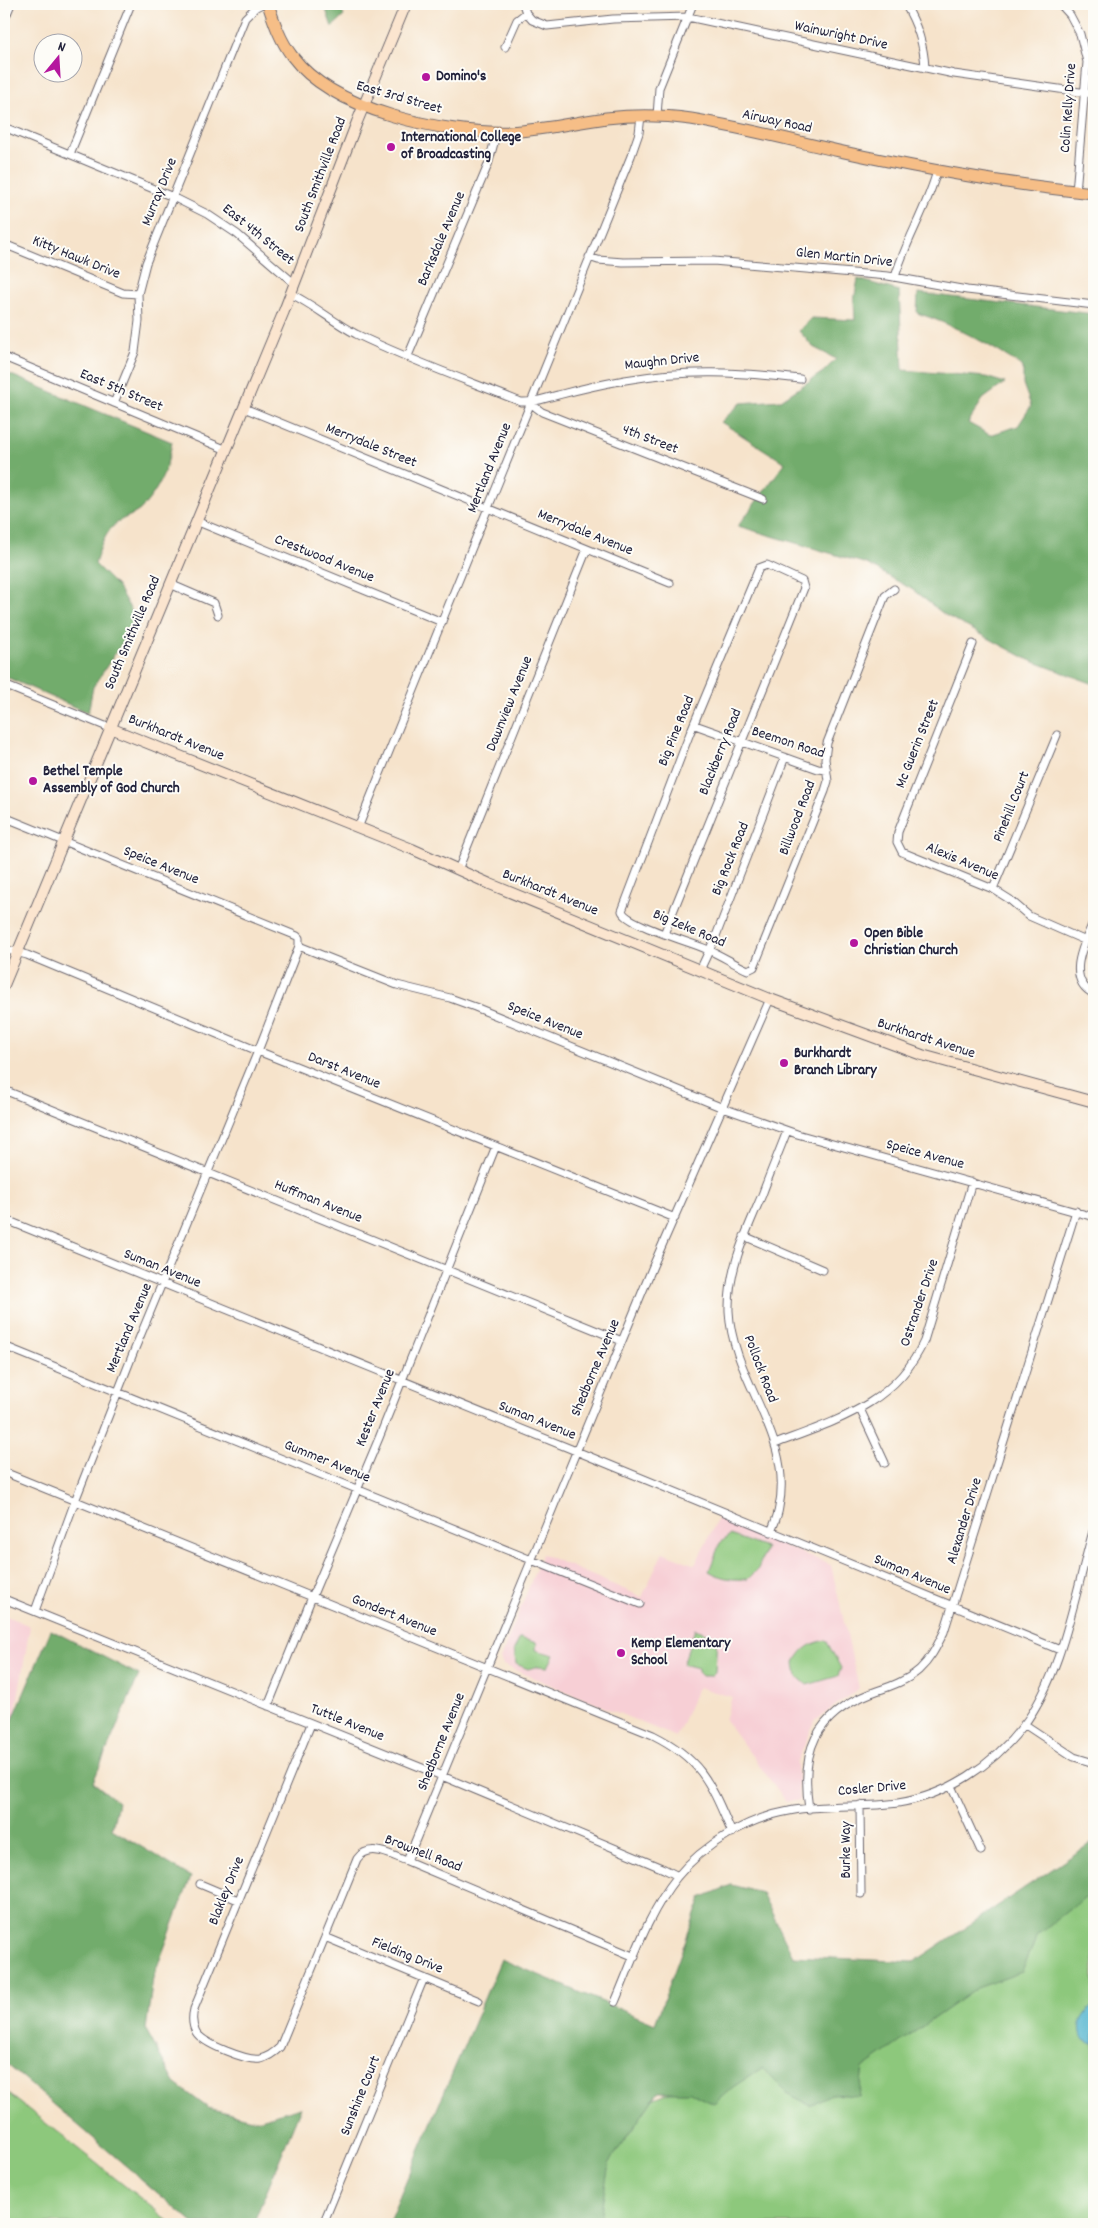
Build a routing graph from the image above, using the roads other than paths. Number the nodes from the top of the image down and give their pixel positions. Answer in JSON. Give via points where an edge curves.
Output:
{"nodes":[{"id":1,"x":11,"y":4,"type":"edge"},
{"id":2,"x":131,"y":4,"type":"edge"},
{"id":3,"x":262,"y":4,"type":"edge"},
{"id":4,"x":268,"y":4,"type":"edge"},
{"id":5,"x":406,"y":4,"type":"edge"},
{"id":6,"x":523,"y":4,"type":"edge"},
{"id":7,"x":693,"y":4,"type":"edge"},
{"id":8,"x":905,"y":4,"type":"edge"},
{"id":9,"x":1060,"y":4,"type":"edge"},
{"id":10,"x":526,"y":13,"type":"junction"},
{"id":11,"x":688,"y":17,"type":"junction"},
{"id":12,"x":4,"y":22,"type":"edge"},
{"id":13,"x":505,"y":47,"type":"dead end"},
{"id":14,"x":925,"y":68,"type":"junction"},
{"id":15,"x":1086,"y":93,"type":"junction"},
{"id":16,"x":1094,"y":94,"type":"edge"},
{"id":17,"x":364,"y":106,"type":"junction"},
{"id":18,"x":641,"y":116,"type":"junction"},
{"id":19,"x":657,"y":116,"type":"junction"},
{"id":20,"x":4,"y":127,"type":"edge"},
{"id":21,"x":450,"y":127,"type":"joint"},
{"id":22,"x":493,"y":131,"type":"junction"},
{"id":23,"x":70,"y":154,"type":"junction"},
{"id":24,"x":937,"y":171,"type":"junction"},
{"id":25,"x":1076,"y":192,"type":"junction"},
{"id":26,"x":1094,"y":193,"type":"edge"},
{"id":27,"x":173,"y":197,"type":"junction"},
{"id":28,"x":4,"y":244,"type":"edge"},
{"id":29,"x":589,"y":258,"type":"junction"},
{"id":30,"x":894,"y":277,"type":"junction"},
{"id":31,"x":293,"y":289,"type":"junction"},
{"id":32,"x":138,"y":294,"type":"junction"},
{"id":33,"x":1094,"y":305,"type":"edge"},
{"id":34,"x":408,"y":356,"type":"junction"},
{"id":35,"x":4,"y":357,"type":"edge"},
{"id":36,"x":800,"y":379,"type":"dead end"},
{"id":37,"x":114,"y":403,"type":"junction"},
{"id":38,"x":530,"y":403,"type":"junction"},
{"id":39,"x":244,"y":408,"type":"junction"},
{"id":40,"x":227,"y":450,"type":"junction"},
{"id":41,"x":762,"y":499,"type":"dead end"},
{"id":42,"x":488,"y":509,"type":"junction"},
{"id":43,"x":196,"y":521,"type":"junction"},
{"id":44,"x":587,"y":549,"type":"junction"},
{"id":45,"x":802,"y":581,"type":"joint"},
{"id":46,"x":670,"y":583,"type":"dead end"},
{"id":47,"x":170,"y":584,"type":"junction"},
{"id":48,"x":894,"y":589,"type":"dead end"},
{"id":49,"x":218,"y":616,"type":"dead end"},
{"id":50,"x":442,"y":622,"type":"junction"},
{"id":51,"x":973,"y":644,"type":"dead end"},
{"id":52,"x":4,"y":685,"type":"edge"},
{"id":53,"x":695,"y":726,"type":"junction"},
{"id":54,"x":110,"y":728,"type":"junction"},
{"id":55,"x":1057,"y":735,"type":"dead end"},
{"id":56,"x":740,"y":742,"type":"junction"},
{"id":57,"x":785,"y":757,"type":"junction"},
{"id":58,"x":827,"y":770,"type":"junction"},
{"id":59,"x":4,"y":817,"type":"edge"},
{"id":60,"x":358,"y":828,"type":"junction"},
{"id":61,"x":64,"y":841,"type":"junction"},
{"id":62,"x":906,"y":853,"type":"joint"},
{"id":63,"x":458,"y":870,"type":"junction"},
{"id":64,"x":993,"y":889,"type":"junction"},
{"id":65,"x":622,"y":911,"type":"joint"},
{"id":66,"x":1094,"y":920,"type":"edge"},
{"id":67,"x":664,"y":934,"type":"junction"},
{"id":68,"x":1086,"y":941,"type":"junction"},
{"id":69,"x":299,"y":946,"type":"junction"},
{"id":70,"x":4,"y":949,"type":"edge"},
{"id":71,"x":709,"y":950,"type":"junction"},
{"id":72,"x":18,"y":953,"type":"junction"},
{"id":73,"x":700,"y":970,"type":"junction"},
{"id":74,"x":748,"y":970,"type":"joint"},
{"id":75,"x":4,"y":985,"type":"edge"},
{"id":76,"x":1094,"y":994,"type":"edge"},
{"id":77,"x":770,"y":999,"type":"junction"},
{"id":78,"x":258,"y":1051,"type":"junction"},
{"id":79,"x":4,"y":1090,"type":"edge"},
{"id":80,"x":1094,"y":1102,"type":"edge"},
{"id":81,"x":723,"y":1108,"type":"junction"},
{"id":82,"x":787,"y":1131,"type":"junction"},
{"id":83,"x":496,"y":1146,"type":"junction"},
{"id":84,"x":209,"y":1172,"type":"junction"},
{"id":85,"x":972,"y":1182,"type":"junction"},
{"id":86,"x":1076,"y":1211,"type":"junction"},
{"id":87,"x":1094,"y":1217,"type":"edge"},
{"id":88,"x":675,"y":1218,"type":"junction"},
{"id":89,"x":4,"y":1219,"type":"edge"},
{"id":90,"x":744,"y":1236,"type":"junction"},
{"id":91,"x":447,"y":1269,"type":"junction"},
{"id":92,"x":824,"y":1270,"type":"dead end"},
{"id":93,"x":163,"y":1284,"type":"junction"},
{"id":94,"x":622,"y":1341,"type":"junction"},
{"id":95,"x":4,"y":1346,"type":"edge"},
{"id":96,"x":402,"y":1382,"type":"junction"},
{"id":97,"x":118,"y":1392,"type":"junction"},
{"id":98,"x":860,"y":1409,"type":"junction"},
{"id":99,"x":776,"y":1444,"type":"junction"},
{"id":100,"x":576,"y":1451,"type":"junction"},
{"id":101,"x":885,"y":1463,"type":"dead end"},
{"id":102,"x":4,"y":1472,"type":"edge"},
{"id":103,"x":357,"y":1489,"type":"junction"},
{"id":104,"x":75,"y":1501,"type":"junction"},
{"id":105,"x":1094,"y":1528,"type":"edge"},
{"id":106,"x":771,"y":1532,"type":"junction"},
{"id":107,"x":532,"y":1559,"type":"junction"},
{"id":108,"x":312,"y":1597,"type":"junction"},
{"id":109,"x":4,"y":1599,"type":"edge"},
{"id":110,"x":640,"y":1604,"type":"dead end"},
{"id":111,"x":953,"y":1607,"type":"junction"},
{"id":112,"x":35,"y":1611,"type":"junction"},
{"id":113,"x":1060,"y":1650,"type":"junction"},
{"id":114,"x":487,"y":1668,"type":"junction"},
{"id":115,"x":268,"y":1706,"type":"junction"},
{"id":116,"x":311,"y":1724,"type":"junction"},
{"id":117,"x":1024,"y":1724,"type":"junction"},
{"id":118,"x":1094,"y":1762,"type":"edge"},
{"id":119,"x":442,"y":1776,"type":"junction"},
{"id":120,"x":951,"y":1786,"type":"junction"},
{"id":121,"x":860,"y":1805,"type":"junction"},
{"id":122,"x":808,"y":1809,"type":"junction"},
{"id":123,"x":732,"y":1833,"type":"junction"},
{"id":124,"x":982,"y":1851,"type":"dead end"},
{"id":125,"x":407,"y":1861,"type":"junction"},
{"id":126,"x":678,"y":1876,"type":"junction"},
{"id":127,"x":200,"y":1884,"type":"dead end"},
{"id":128,"x":861,"y":1894,"type":"dead end"},
{"id":129,"x":238,"y":1900,"type":"junction"},
{"id":130,"x":325,"y":1937,"type":"junction"},
{"id":131,"x":635,"y":1957,"type":"junction"},
{"id":132,"x":424,"y":1978,"type":"junction"},
{"id":133,"x":479,"y":2001,"type":"dead end"},
{"id":134,"x":615,"y":2002,"type":"dead end"},
{"id":135,"x":232,"y":2052,"type":"joint"},
{"id":136,"x":323,"y":2224,"type":"edge"}],
"edges":[{"from":1,"to":12,"type":"street"},
{"from":2,"to":23,"type":"street"},
{"from":3,"to":27,"type":"street","name":"Murray Drive","via":[[245,18]]},
{"from":4,"to":17,"type":"main road","name":"East 3rd Street","via":[[286,47],[305,70],[332,92]]},
{"from":5,"to":17,"type":"main road","name":"South Smithville Road"},
{"from":6,"to":10,"type":"street"},
{"from":7,"to":11,"type":"street"},
{"from":8,"to":14,"type":"street","via":[[922,41]]},
{"from":9,"to":15,"type":"street","name":"Colin Kelly Drive","via":[[1075,23],[1084,46]]},
{"from":10,"to":11,"type":"street","name":"Wainwright Drive","via":[[539,24],[554,27],[612,19]]},
{"from":10,"to":13,"type":"street","via":[[517,20]]},
{"from":11,"to":14,"type":"street","name":"Wainwright Drive"},
{"from":11,"to":19,"type":"street","via":[[659,88]]},
{"from":14,"to":15,"type":"street","name":"Wainwright Drive"},
{"from":15,"to":16,"type":"street","name":"Wainwright Drive"},
{"from":15,"to":25,"type":"street","name":"Colin Kelly Drive"},
{"from":17,"to":21,"type":"main road","name":"East 3rd Street"},
{"from":17,"to":31,"type":"main road","name":"South Smithville Road"},
{"from":18,"to":19,"type":"main road","name":"Airway Road"},
{"from":18,"to":22,"type":"main road","name":"Airway Road","via":[[606,118],[546,129]]},
{"from":18,"to":29,"type":"street","name":"Mertland Avenue","via":[[631,156]]},
{"from":19,"to":24,"type":"main road","name":"Airway Road","via":[[704,121]]},
{"from":20,"to":23,"type":"street","name":"East 4th Street"},
{"from":21,"to":22,"type":"main road","name":"Airway Road"},
{"from":22,"to":34,"type":"street","name":"Barksdale Avenue","via":[[494,143],[488,165]]},
{"from":23,"to":27,"type":"street","name":"East 4th Street"},
{"from":24,"to":25,"type":"main road","name":"Airway Road"},
{"from":24,"to":30,"type":"street"},
{"from":25,"to":26,"type":"main road","name":"Airway Road"},
{"from":27,"to":31,"type":"street","name":"East 4th Street","via":[[218,221]]},
{"from":27,"to":32,"type":"street","name":"Murray Drive","via":[[146,263]]},
{"from":28,"to":32,"type":"street","name":"Kitty Hawk Drive","via":[[123,293]]},
{"from":29,"to":30,"type":"street","name":"Glen Martin Drive","via":[[624,262],[722,262]]},
{"from":29,"to":38,"type":"street","name":"Mertland Avenue"},
{"from":30,"to":33,"type":"street","name":"Glen Martin Drive","via":[[966,290]]},
{"from":31,"to":34,"type":"street","name":"East 4th Street","via":[[342,326]]},
{"from":31,"to":39,"type":"main road","name":"South Smithville Road"},
{"from":32,"to":37,"type":"street","name":"Murray Drive","via":[[135,352]]},
{"from":34,"to":38,"type":"street","name":"East 4th Street"},
{"from":35,"to":37,"type":"street","name":"East 5th Street"},
{"from":36,"to":38,"type":"street","name":"Maughn Drive","via":[[738,372],[679,373],[626,380]]},
{"from":37,"to":40,"type":"street","name":"East 5th Street"},
{"from":38,"to":41,"type":"street","name":"4th Street","via":[[542,412]]},
{"from":38,"to":42,"type":"street","name":"Mertland Avenue"},
{"from":39,"to":40,"type":"main road","name":"South Smithville Road"},
{"from":39,"to":42,"type":"street","name":"Merrydale Street"},
{"from":40,"to":43,"type":"main road","name":"South Smithville Road"},
{"from":42,"to":44,"type":"street","name":"Merrydale Avenue"},
{"from":42,"to":50,"type":"street","name":"Mertland Avenue"},
{"from":43,"to":47,"type":"main road","name":"South Smithville Road"},
{"from":43,"to":50,"type":"street","name":"Crestwood Avenue"},
{"from":44,"to":46,"type":"street","name":"Merrydale Avenue"},
{"from":44,"to":63,"type":"street","name":"Dawnview Avenue"},
{"from":45,"to":53,"type":"street","name":"Big Pine Road","via":[[768,565],[759,568]]},
{"from":45,"to":56,"type":"street","name":"Blackberry Road","via":[[804,588]]},
{"from":47,"to":49,"type":"street","via":[[214,603]]},
{"from":47,"to":54,"type":"main road","name":"South Smithville Road"},
{"from":48,"to":58,"type":"street","name":"Billwood Road","via":[[885,596],[830,735],[825,751]]},
{"from":50,"to":60,"type":"street","name":"Mertland Avenue"},
{"from":51,"to":62,"type":"street","name":"Mc Guerin Street","via":[[898,832],[897,842]]},
{"from":52,"to":54,"type":"street","name":"Burkhardt Avenue"},
{"from":53,"to":56,"type":"street","name":"Beemon Road"},
{"from":53,"to":65,"type":"street","name":"Big Pine Road"},
{"from":54,"to":60,"type":"main road","name":"Burkhardt Avenue"},
{"from":54,"to":61,"type":"main road","name":"South Smithville Road"},
{"from":55,"to":64,"type":"street","name":"Pinehill Court"},
{"from":56,"to":57,"type":"street","name":"Beemon Road"},
{"from":56,"to":67,"type":"street","name":"Blackberry Road"},
{"from":57,"to":58,"type":"street","name":"Beemon Road"},
{"from":57,"to":71,"type":"street","name":"Big Rock Road"},
{"from":58,"to":74,"type":"street","name":"Billwood Road","via":[[825,792],[754,966]]},
{"from":59,"to":61,"type":"street","name":"Speice Avenue"},
{"from":60,"to":63,"type":"main road","name":"Burkhardt Avenue"},
{"from":61,"to":69,"type":"street","name":"Speice Avenue","via":[[297,936]]},
{"from":61,"to":72,"type":"main road","name":"South Smithville Road"},
{"from":62,"to":64,"type":"street","name":"Alexis Avenue"},
{"from":63,"to":73,"type":"main road","name":"Burkhardt Avenue"},
{"from":64,"to":68,"type":"street","name":"Alexis Avenue","via":[[1034,919]]},
{"from":65,"to":67,"type":"street","name":"Big Zeke Road","via":[[631,920]]},
{"from":66,"to":68,"type":"street"},
{"from":67,"to":71,"type":"street","name":"Big Zeke Road"},
{"from":68,"to":76,"type":"street","via":[[1079,959],[1079,974],[1085,987]]},
{"from":69,"to":78,"type":"street","name":"Mertland Avenue"},
{"from":69,"to":81,"type":"street","name":"Speice Avenue","via":[[397,985],[475,1007]]},
{"from":70,"to":72,"type":"street","name":"Darst Avenue"},
{"from":71,"to":73,"type":"street","name":"Big Rock Road"},
{"from":71,"to":74,"type":"street","name":"Big Zeke Road"},
{"from":72,"to":75,"type":"main road","name":"South Smithville Road"},
{"from":72,"to":78,"type":"street","name":"Darst Avenue"},
{"from":73,"to":77,"type":"main road","name":"Burkhardt Avenue"},
{"from":77,"to":80,"type":"main road","name":"Burkhardt Avenue","via":[[922,1055]]},
{"from":77,"to":81,"type":"street","name":"Shedborne Avenue"},
{"from":78,"to":83,"type":"street","name":"Darst Avenue"},
{"from":78,"to":84,"type":"street","name":"Mertland Avenue"},
{"from":79,"to":84,"type":"street","name":"Huffman Avenue"},
{"from":81,"to":82,"type":"street","name":"Speice Avenue"},
{"from":81,"to":88,"type":"street","name":"Shedborne Avenue"},
{"from":82,"to":85,"type":"street","name":"Speice Avenue"},
{"from":82,"to":90,"type":"street","name":"Pollock Road"},
{"from":83,"to":88,"type":"street","name":"Darst Avenue"},
{"from":83,"to":91,"type":"street","name":"Kester Avenue"},
{"from":84,"to":91,"type":"street","name":"Huffman Avenue"},
{"from":84,"to":93,"type":"street","name":"Mertland Avenue"},
{"from":85,"to":86,"type":"street","name":"Speice Avenue"},
{"from":85,"to":98,"type":"street","name":"Ostrander Drive","via":[[918,1354],[890,1389]]},
{"from":86,"to":87,"type":"street","name":"Speice Avenue"},
{"from":86,"to":111,"type":"street","name":"Alexander Drive"},
{"from":88,"to":94,"type":"street","name":"Shedborne Avenue"},
{"from":89,"to":93,"type":"street","name":"Suman Avenue"},
{"from":90,"to":92,"type":"street"},
{"from":90,"to":99,"type":"street","name":"Pollock Road","via":[[731,1283],[731,1330],[739,1359]]},
{"from":91,"to":94,"type":"street","name":"Huffman Avenue"},
{"from":91,"to":96,"type":"street","name":"Kester Avenue"},
{"from":93,"to":96,"type":"street","name":"Suman Avenue"},
{"from":93,"to":97,"type":"street","name":"Mertland Avenue"},
{"from":94,"to":100,"type":"street","name":"Shedborne Avenue"},
{"from":95,"to":97,"type":"street","name":"Gummer Avenue"},
{"from":96,"to":100,"type":"street","name":"Suman Avenue"},
{"from":96,"to":103,"type":"street","name":"Kester Avenue"},
{"from":97,"to":103,"type":"street","name":"Gummer Avenue"},
{"from":97,"to":104,"type":"street","name":"Mertland Avenue"},
{"from":98,"to":99,"type":"street","name":"Ostrander Drive"},
{"from":98,"to":101,"type":"street"},
{"from":99,"to":106,"type":"street","name":"Pollock Road","via":[[781,1494]]},
{"from":100,"to":106,"type":"street","name":"Suman Avenue"},
{"from":100,"to":107,"type":"street","name":"Shedborne Avenue"},
{"from":102,"to":104,"type":"street","name":"Gondert Avenue"},
{"from":103,"to":107,"type":"street","name":"Gummer Avenue"},
{"from":103,"to":108,"type":"street","name":"Kester Avenue"},
{"from":104,"to":108,"type":"street","name":"Gondert Avenue"},
{"from":104,"to":112,"type":"street","name":"Mertland Avenue"},
{"from":105,"to":113,"type":"street","name":"Cosler Drive"},
{"from":106,"to":111,"type":"street","name":"Suman Avenue"},
{"from":107,"to":110,"type":"street","name":"Gummer Avenue"},
{"from":107,"to":114,"type":"street","name":"Shedborne Avenue"},
{"from":108,"to":114,"type":"street","name":"Gondert Avenue"},
{"from":108,"to":115,"type":"street","name":"Kester Avenue"},
{"from":109,"to":112,"type":"street","name":"Tuttle Avenue"},
{"from":111,"to":113,"type":"street","name":"Suman Avenue"},
{"from":111,"to":122,"type":"street","name":"Alexander Drive","via":[[935,1651],[919,1670],[900,1682],[850,1702],[837,1710],[821,1728],[807,1761],[805,1786]]},
{"from":112,"to":115,"type":"street","name":"Tuttle Avenue"},
{"from":113,"to":117,"type":"street","name":"Cosler Drive","via":[[1041,1696]]},
{"from":114,"to":119,"type":"street","name":"Shedborne Avenue"},
{"from":114,"to":123,"type":"street","name":"Gondert Avenue","via":[[653,1735],[680,1750],[707,1779]]},
{"from":115,"to":116,"type":"street","name":"Tuttle Avenue"},
{"from":116,"to":119,"type":"street","name":"Tuttle Avenue"},
{"from":116,"to":129,"type":"street","name":"Blakley Drive"},
{"from":117,"to":118,"type":"street","via":[[1074,1757]]},
{"from":117,"to":120,"type":"street","name":"Cosler Drive","via":[[988,1762]]},
{"from":119,"to":125,"type":"street","name":"Shedborne Avenue"},
{"from":119,"to":126,"type":"street","name":"Tuttle Avenue"},
{"from":120,"to":121,"type":"street","name":"Cosler Drive","via":[[899,1803]]},
{"from":120,"to":124,"type":"street"},
{"from":121,"to":122,"type":"street","name":"Cosler Drive"},
{"from":121,"to":128,"type":"street","name":"Burke Way"},
{"from":122,"to":123,"type":"street","name":"Cosler Drive","via":[[771,1816]]},
{"from":123,"to":126,"type":"street","name":"Cosler Drive","via":[[699,1856]]},
{"from":125,"to":130,"type":"street","name":"Brownell Road","via":[[378,1850],[360,1855]]},
{"from":125,"to":131,"type":"street","name":"Brownell Road"},
{"from":126,"to":131,"type":"street","name":"Cosler Drive","via":[[658,1906]]},
{"from":127,"to":129,"type":"street"},
{"from":129,"to":135,"type":"street","name":"Blakley Drive","via":[[193,2016],[193,2024],[201,2037]]},
{"from":130,"to":132,"type":"street","name":"Fielding Drive"},
{"from":130,"to":135,"type":"street","name":"Brownell Road","via":[[280,2047],[260,2059]]},
{"from":131,"to":134,"type":"street","name":"Cosler Drive"},
{"from":132,"to":133,"type":"street","name":"Fielding Drive"},
{"from":132,"to":136,"type":"street","name":"Sunshine Court"}]}
